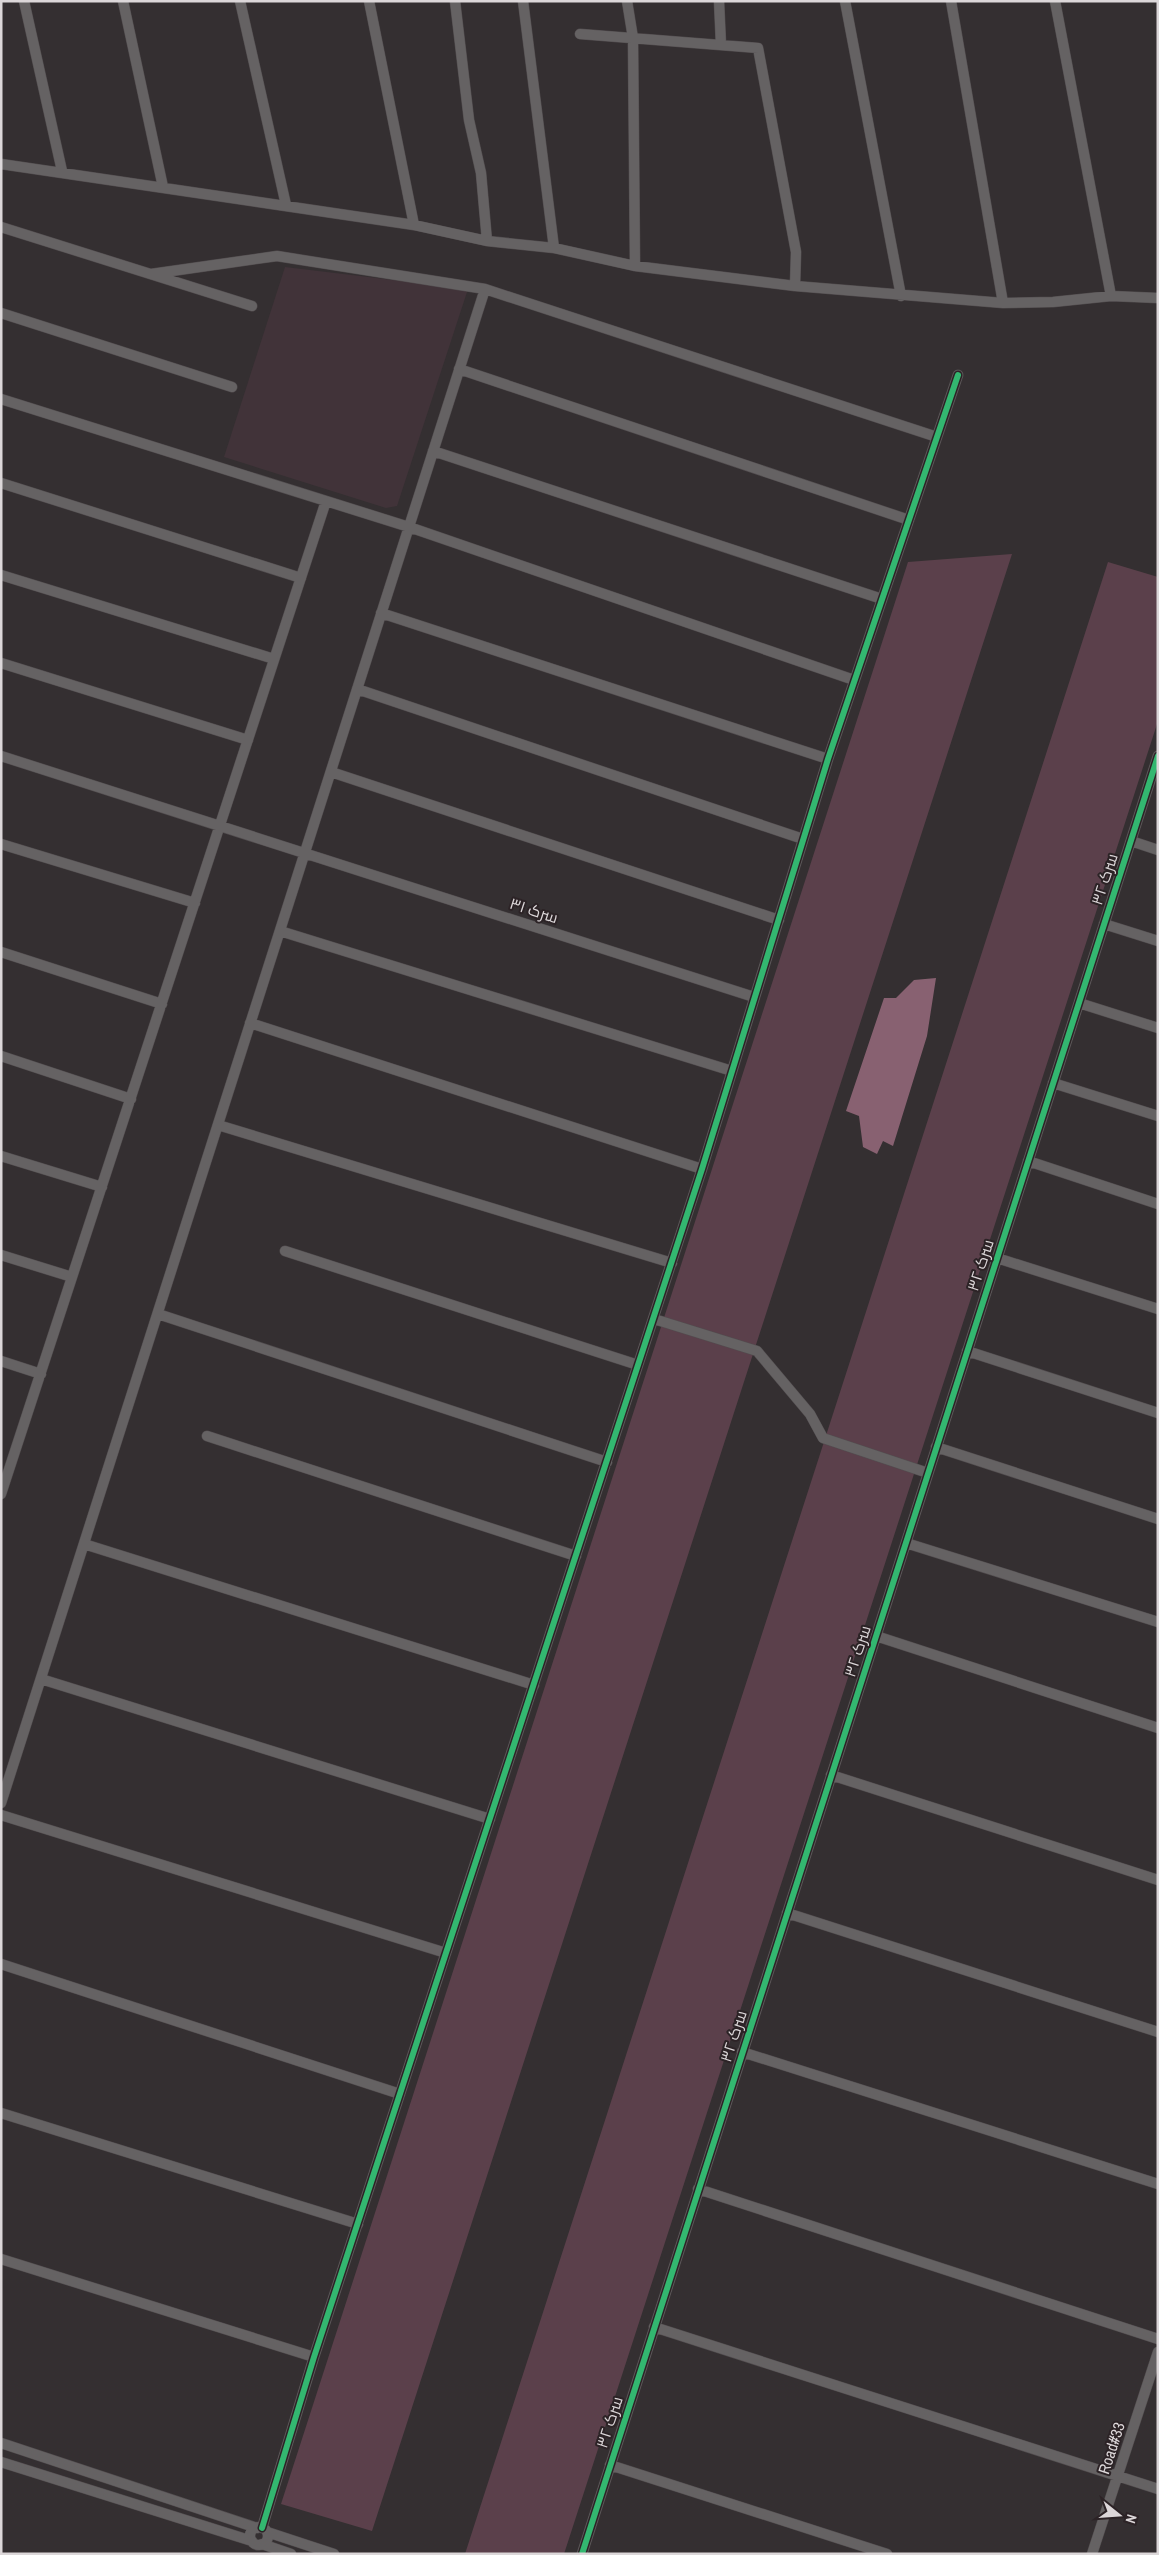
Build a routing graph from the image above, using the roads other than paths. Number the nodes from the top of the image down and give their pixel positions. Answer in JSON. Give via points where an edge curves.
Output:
{"nodes":[{"id":1,"x":24,"y":1,"type":"edge"},
{"id":2,"x":123,"y":1,"type":"edge"},
{"id":3,"x":240,"y":1,"type":"edge"},
{"id":4,"x":369,"y":1,"type":"edge"},
{"id":5,"x":455,"y":1,"type":"edge"},
{"id":6,"x":523,"y":1,"type":"edge"},
{"id":7,"x":627,"y":1,"type":"edge"},
{"id":8,"x":719,"y":1,"type":"edge"},
{"id":9,"x":845,"y":1,"type":"edge"},
{"id":10,"x":951,"y":1,"type":"edge"},
{"id":11,"x":1055,"y":1,"type":"edge"},
{"id":12,"x":580,"y":34,"type":"dead end"},
{"id":13,"x":633,"y":38,"type":"junction"},
{"id":14,"x":720,"y":45,"type":"junction"},
{"id":15,"x":1,"y":164,"type":"edge"},
{"id":16,"x":62,"y":171,"type":"junction"},
{"id":17,"x":163,"y":187,"type":"junction"},
{"id":18,"x":286,"y":206,"type":"junction"},
{"id":19,"x":414,"y":225,"type":"junction"},
{"id":20,"x":1,"y":227,"type":"edge"},
{"id":21,"x":487,"y":241,"type":"junction"},
{"id":22,"x":554,"y":248,"type":"junction"},
{"id":23,"x":635,"y":266,"type":"junction"},
{"id":24,"x":150,"y":274,"type":"junction"},
{"id":25,"x":795,"y":286,"type":"junction"},
{"id":26,"x":485,"y":289,"type":"junction"},
{"id":27,"x":901,"y":296,"type":"junction"},
{"id":28,"x":1111,"y":296,"type":"junction"},
{"id":29,"x":1158,"y":298,"type":"edge"},
{"id":30,"x":1003,"y":302,"type":"junction"},
{"id":31,"x":252,"y":306,"type":"dead end"},
{"id":32,"x":1,"y":313,"type":"edge"},
{"id":33,"x":459,"y":369,"type":"junction"},
{"id":34,"x":958,"y":374,"type":"dead end"},
{"id":35,"x":232,"y":387,"type":"dead end"},
{"id":36,"x":1,"y":399,"type":"edge"},
{"id":37,"x":937,"y":438,"type":"junction"},
{"id":38,"x":433,"y":451,"type":"junction"},
{"id":39,"x":1,"y":483,"type":"edge"},
{"id":40,"x":326,"y":501,"type":"junction"},
{"id":41,"x":909,"y":520,"type":"junction"},
{"id":42,"x":409,"y":526,"type":"junction"},
{"id":43,"x":1,"y":575,"type":"edge"},
{"id":44,"x":301,"y":578,"type":"junction"},
{"id":45,"x":882,"y":599,"type":"junction"},
{"id":46,"x":382,"y":612,"type":"junction"},
{"id":47,"x":274,"y":659,"type":"junction"},
{"id":48,"x":1,"y":663,"type":"edge"},
{"id":49,"x":854,"y":680,"type":"junction"},
{"id":50,"x":357,"y":689,"type":"junction"},
{"id":51,"x":248,"y":740,"type":"junction"},
{"id":52,"x":1,"y":756,"type":"edge"},
{"id":53,"x":828,"y":759,"type":"junction"},
{"id":54,"x":1157,"y":759,"type":"edge"},
{"id":55,"x":330,"y":772,"type":"junction"},
{"id":56,"x":220,"y":824,"type":"junction"},
{"id":57,"x":802,"y":839,"type":"junction"},
{"id":58,"x":1131,"y":841,"type":"junction"},
{"id":59,"x":1,"y":844,"type":"edge"},
{"id":60,"x":1158,"y":850,"type":"edge"},
{"id":61,"x":305,"y":852,"type":"junction"},
{"id":62,"x":195,"y":903,"type":"junction"},
{"id":63,"x":779,"y":920,"type":"junction"},
{"id":64,"x":1104,"y":924,"type":"junction"},
{"id":65,"x":280,"y":931,"type":"junction"},
{"id":66,"x":1158,"y":941,"type":"edge"},
{"id":67,"x":1,"y":952,"type":"edge"},
{"id":68,"x":754,"y":997,"type":"junction"},
{"id":69,"x":1079,"y":1003,"type":"junction"},
{"id":70,"x":162,"y":1004,"type":"junction"},
{"id":71,"x":250,"y":1024,"type":"junction"},
{"id":72,"x":1158,"y":1028,"type":"edge"},
{"id":73,"x":1,"y":1056,"type":"edge"},
{"id":74,"x":732,"y":1071,"type":"junction"},
{"id":75,"x":1053,"y":1083,"type":"junction"},
{"id":76,"x":131,"y":1099,"type":"junction"},
{"id":77,"x":1158,"y":1116,"type":"edge"},
{"id":78,"x":218,"y":1125,"type":"junction"},
{"id":79,"x":1,"y":1156,"type":"edge"},
{"id":80,"x":1028,"y":1161,"type":"junction"},
{"id":81,"x":702,"y":1169,"type":"junction"},
{"id":82,"x":102,"y":1188,"type":"junction"},
{"id":83,"x":1158,"y":1204,"type":"edge"},
{"id":84,"x":285,"y":1250,"type":"dead end"},
{"id":85,"x":1,"y":1255,"type":"edge"},
{"id":86,"x":997,"y":1258,"type":"junction"},
{"id":87,"x":672,"y":1263,"type":"junction"},
{"id":88,"x":72,"y":1277,"type":"junction"},
{"id":89,"x":1158,"y":1310,"type":"edge"},
{"id":90,"x":158,"y":1314,"type":"junction"},
{"id":91,"x":654,"y":1318,"type":"junction"},
{"id":92,"x":967,"y":1351,"type":"junction"},
{"id":93,"x":1,"y":1361,"type":"edge"},
{"id":94,"x":638,"y":1365,"type":"junction"},
{"id":95,"x":41,"y":1374,"type":"junction"},
{"id":96,"x":1158,"y":1413,"type":"edge"},
{"id":97,"x":207,"y":1436,"type":"dead end"},
{"id":98,"x":936,"y":1447,"type":"junction"},
{"id":99,"x":607,"y":1462,"type":"junction"},
{"id":100,"x":928,"y":1474,"type":"junction"},
{"id":101,"x":1,"y":1494,"type":"edge"},
{"id":102,"x":1158,"y":1519,"type":"edge"},
{"id":103,"x":906,"y":1543,"type":"junction"},
{"id":104,"x":84,"y":1544,"type":"junction"},
{"id":105,"x":576,"y":1556,"type":"junction"},
{"id":106,"x":1158,"y":1622,"type":"edge"},
{"id":107,"x":876,"y":1636,"type":"junction"},
{"id":108,"x":41,"y":1679,"type":"junction"},
{"id":109,"x":534,"y":1684,"type":"junction"},
{"id":110,"x":1158,"y":1728,"type":"edge"},
{"id":111,"x":831,"y":1776,"type":"junction"},
{"id":112,"x":1,"y":1803,"type":"edge"},
{"id":113,"x":1,"y":1815,"type":"edge"},
{"id":114,"x":490,"y":1819,"type":"junction"},
{"id":115,"x":1158,"y":1880,"type":"edge"},
{"id":116,"x":787,"y":1913,"type":"junction"},
{"id":117,"x":446,"y":1953,"type":"junction"},
{"id":118,"x":1,"y":1964,"type":"edge"},
{"id":119,"x":1158,"y":2032,"type":"edge"},
{"id":120,"x":742,"y":2052,"type":"junction"},
{"id":121,"x":400,"y":2094,"type":"junction"},
{"id":122,"x":1,"y":2114,"type":"edge"},
{"id":123,"x":1158,"y":2184,"type":"edge"},
{"id":124,"x":698,"y":2189,"type":"junction"},
{"id":125,"x":358,"y":2224,"type":"junction"},
{"id":126,"x":1,"y":2259,"type":"edge"},
{"id":127,"x":654,"y":2327,"type":"junction"},
{"id":128,"x":1158,"y":2339,"type":"edge"},
{"id":129,"x":1158,"y":2352,"type":"edge"},
{"id":130,"x":314,"y":2357,"type":"junction"},
{"id":131,"x":1,"y":2443,"type":"edge"},
{"id":132,"x":1,"y":2462,"type":"edge"},
{"id":133,"x":610,"y":2466,"type":"junction"},
{"id":134,"x":1118,"y":2476,"type":"junction"},
{"id":135,"x":1158,"y":2489,"type":"edge"},
{"id":136,"x":262,"y":2529,"type":"junction"},
{"id":137,"x":256,"y":2546,"type":"edge"},
{"id":138,"x":291,"y":2554,"type":"edge"},
{"id":139,"x":334,"y":2554,"type":"edge"},
{"id":140,"x":582,"y":2554,"type":"edge"},
{"id":141,"x":886,"y":2554,"type":"edge"},
{"id":142,"x":1092,"y":2554,"type":"edge"}],
"edges":[{"from":1,"to":16,"type":"street"},
{"from":2,"to":17,"type":"street"},
{"from":3,"to":18,"type":"street"},
{"from":4,"to":19,"type":"street"},
{"from":5,"to":21,"type":"street","via":[[470,120],[481,173]]},
{"from":6,"to":22,"type":"street"},
{"from":7,"to":13,"type":"street"},
{"from":8,"to":14,"type":"street"},
{"from":9,"to":27,"type":"street"},
{"from":10,"to":30,"type":"street"},
{"from":11,"to":28,"type":"street"},
{"from":12,"to":13,"type":"street"},
{"from":13,"to":14,"type":"street"},
{"from":13,"to":23,"type":"street"},
{"from":14,"to":25,"type":"street","via":[[758,48],[796,252]]},
{"from":15,"to":16,"type":"street"},
{"from":16,"to":17,"type":"street"},
{"from":17,"to":18,"type":"street"},
{"from":18,"to":19,"type":"street"},
{"from":19,"to":21,"type":"street"},
{"from":20,"to":24,"type":"street"},
{"from":21,"to":22,"type":"street"},
{"from":22,"to":23,"type":"street"},
{"from":23,"to":25,"type":"street"},
{"from":24,"to":26,"type":"street","via":[[277,256]]},
{"from":24,"to":31,"type":"street"},
{"from":25,"to":27,"type":"street"},
{"from":26,"to":33,"type":"street"},
{"from":26,"to":37,"type":"street"},
{"from":27,"to":30,"type":"street"},
{"from":28,"to":29,"type":"street"},
{"from":28,"to":30,"type":"street","via":[[1053,302]]},
{"from":32,"to":35,"type":"street"},
{"from":33,"to":38,"type":"street"},
{"from":33,"to":41,"type":"street"},
{"from":34,"to":37,"type":"street"},
{"from":36,"to":40,"type":"street"},
{"from":37,"to":41,"type":"street"},
{"from":38,"to":42,"type":"street"},
{"from":38,"to":45,"type":"street"},
{"from":39,"to":44,"type":"street"},
{"from":40,"to":42,"type":"street"},
{"from":40,"to":44,"type":"street"},
{"from":41,"to":45,"type":"street"},
{"from":42,"to":46,"type":"street"},
{"from":42,"to":49,"type":"street"},
{"from":43,"to":47,"type":"street"},
{"from":44,"to":47,"type":"street"},
{"from":45,"to":49,"type":"street"},
{"from":46,"to":50,"type":"street"},
{"from":46,"to":53,"type":"street"},
{"from":47,"to":51,"type":"street"},
{"from":48,"to":51,"type":"street"},
{"from":49,"to":53,"type":"street"},
{"from":50,"to":55,"type":"street"},
{"from":50,"to":57,"type":"street"},
{"from":51,"to":56,"type":"street"},
{"from":52,"to":56,"type":"street","name":"سرک ۳۱"},
{"from":53,"to":57,"type":"street"},
{"from":54,"to":58,"type":"street","name":"سرک ۳۲"},
{"from":55,"to":61,"type":"street"},
{"from":55,"to":63,"type":"street"},
{"from":56,"to":61,"type":"street","name":"سرک ۳۱"},
{"from":56,"to":62,"type":"street"},
{"from":57,"to":63,"type":"street"},
{"from":58,"to":60,"type":"street"},
{"from":58,"to":64,"type":"street","name":"سرک ۳۲"},
{"from":59,"to":62,"type":"street"},
{"from":61,"to":65,"type":"street"},
{"from":61,"to":68,"type":"street","name":"سرک ۳۱"},
{"from":62,"to":70,"type":"street"},
{"from":63,"to":68,"type":"street"},
{"from":64,"to":66,"type":"street"},
{"from":64,"to":69,"type":"street","name":"سرک ۳۲"},
{"from":65,"to":71,"type":"street"},
{"from":65,"to":74,"type":"street"},
{"from":67,"to":70,"type":"street"},
{"from":68,"to":74,"type":"street"},
{"from":69,"to":72,"type":"street"},
{"from":69,"to":75,"type":"street","name":"سرک ۳۲"},
{"from":70,"to":76,"type":"street"},
{"from":71,"to":78,"type":"street"},
{"from":71,"to":81,"type":"street"},
{"from":73,"to":76,"type":"street"},
{"from":74,"to":81,"type":"street"},
{"from":75,"to":77,"type":"street"},
{"from":75,"to":80,"type":"street","name":"سرک ۳۲"},
{"from":76,"to":82,"type":"street"},
{"from":78,"to":87,"type":"street"},
{"from":78,"to":90,"type":"street"},
{"from":79,"to":82,"type":"street"},
{"from":80,"to":83,"type":"street"},
{"from":80,"to":86,"type":"street","name":"سرک ۳۲"},
{"from":81,"to":87,"type":"street"},
{"from":82,"to":88,"type":"street"},
{"from":84,"to":94,"type":"street"},
{"from":85,"to":88,"type":"street"},
{"from":86,"to":89,"type":"street"},
{"from":86,"to":92,"type":"street","name":"سرک ۳۲"},
{"from":87,"to":91,"type":"street"},
{"from":88,"to":95,"type":"street"},
{"from":90,"to":99,"type":"street"},
{"from":90,"to":104,"type":"street"},
{"from":91,"to":94,"type":"street"},
{"from":91,"to":100,"type":"street","via":[[757,1352],[810,1414],[823,1438]]},
{"from":92,"to":96,"type":"street"},
{"from":92,"to":98,"type":"street","name":"سرک ۳۲"},
{"from":93,"to":95,"type":"street"},
{"from":94,"to":99,"type":"street"},
{"from":95,"to":101,"type":"street"},
{"from":97,"to":105,"type":"street"},
{"from":98,"to":100,"type":"street","name":"سرک ۳۲"},
{"from":98,"to":102,"type":"street"},
{"from":99,"to":105,"type":"street"},
{"from":100,"to":103,"type":"street","name":"سرک ۳۲"},
{"from":103,"to":106,"type":"street"},
{"from":103,"to":107,"type":"street","name":"سرک ۳۲"},
{"from":104,"to":108,"type":"street"},
{"from":104,"to":109,"type":"street"},
{"from":105,"to":109,"type":"street"},
{"from":107,"to":110,"type":"street"},
{"from":107,"to":111,"type":"street","name":"سرک ۳۲"},
{"from":108,"to":112,"type":"street"},
{"from":108,"to":114,"type":"street"},
{"from":109,"to":114,"type":"street"},
{"from":111,"to":115,"type":"street"},
{"from":111,"to":116,"type":"street","name":"سرک ۳۲"},
{"from":113,"to":117,"type":"street"},
{"from":114,"to":117,"type":"street"},
{"from":116,"to":119,"type":"street"},
{"from":116,"to":120,"type":"street","name":"سرک ۳۲"},
{"from":117,"to":121,"type":"street"},
{"from":118,"to":121,"type":"street"},
{"from":120,"to":123,"type":"street"},
{"from":120,"to":124,"type":"street","name":"سرک ۳۲"},
{"from":121,"to":125,"type":"street"},
{"from":122,"to":125,"type":"street"},
{"from":124,"to":127,"type":"street","name":"سرک ۳۲"},
{"from":124,"to":128,"type":"street"},
{"from":125,"to":130,"type":"street"},
{"from":126,"to":130,"type":"street"},
{"from":127,"to":133,"type":"street","name":"سرک ۳۲"},
{"from":127,"to":134,"type":"street"},
{"from":129,"to":134,"type":"street","name":"Road#33"},
{"from":130,"to":136,"type":"street"},
{"from":131,"to":136,"type":"street"},
{"from":132,"to":137,"type":"street"},
{"from":133,"to":140,"type":"street","name":"سرک ۳۲"},
{"from":133,"to":141,"type":"street"},
{"from":134,"to":135,"type":"street"},
{"from":134,"to":142,"type":"street","name":"Road#33"},
{"from":136,"to":137,"type":"street","via":[[268,2538]]},
{"from":136,"to":137,"type":"street","via":[[251,2533]]},
{"from":136,"to":139,"type":"street"},
{"from":137,"to":138,"type":"street"}]}
